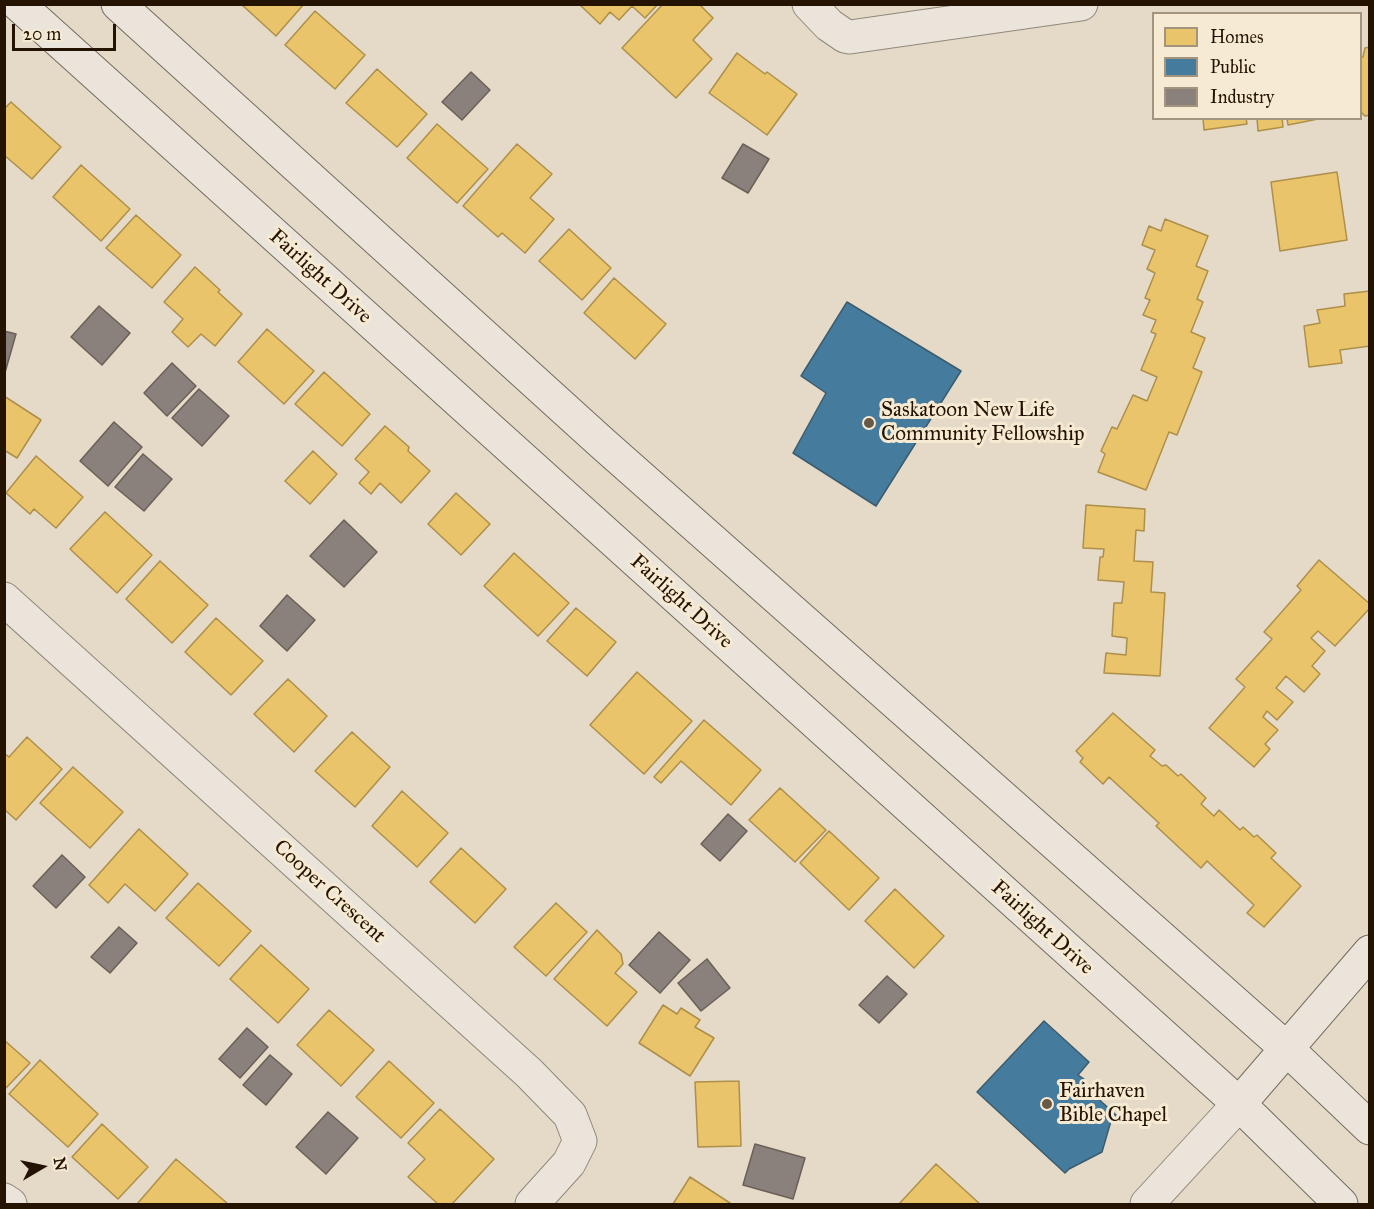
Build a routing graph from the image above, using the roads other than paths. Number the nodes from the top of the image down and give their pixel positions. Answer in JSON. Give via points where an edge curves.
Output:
{"nodes":[{"id":1,"x":18,"y":4,"type":"edge"},
{"id":2,"x":118,"y":4,"type":"edge"},
{"id":3,"x":809,"y":4,"type":"edge"},
{"id":4,"x":1081,"y":4,"type":"edge"},
{"id":5,"x":1045,"y":7,"type":"edge"},
{"id":6,"x":4,"y":600,"type":"edge"},
{"id":7,"x":1370,"y":952,"type":"edge"},
{"id":8,"x":1286,"y":1048,"type":"junction"},
{"id":9,"x":1239,"y":1104,"type":"junction"},
{"id":10,"x":1370,"y":1128,"type":"edge"},
{"id":11,"x":4,"y":1200,"type":"edge"},
{"id":12,"x":10,"y":1204,"type":"edge"},
{"id":13,"x":532,"y":1204,"type":"edge"},
{"id":14,"x":1148,"y":1204,"type":"edge"},
{"id":15,"x":1341,"y":1204,"type":"edge"}],
"edges":[{"from":1,"to":9,"type":"main road","name":"Fairlight Drive"},
{"from":2,"to":8,"type":"main road","via":[[611,450]]},
{"from":3,"to":5,"type":"main road","via":[[830,25],[850,37]]},
{"from":4,"to":5,"type":"main road"},
{"from":6,"to":13,"type":"main road","name":"Cooper Crescent","via":[[529,1073],[570,1115],[580,1141],[569,1162]]},
{"from":7,"to":8,"type":"main road"},
{"from":8,"to":9,"type":"main road"},
{"from":8,"to":10,"type":"main road"},
{"from":9,"to":14,"type":"main road"},
{"from":9,"to":15,"type":"main road","name":"Fairlight Drive"},
{"from":11,"to":12,"type":"main road"}]}
